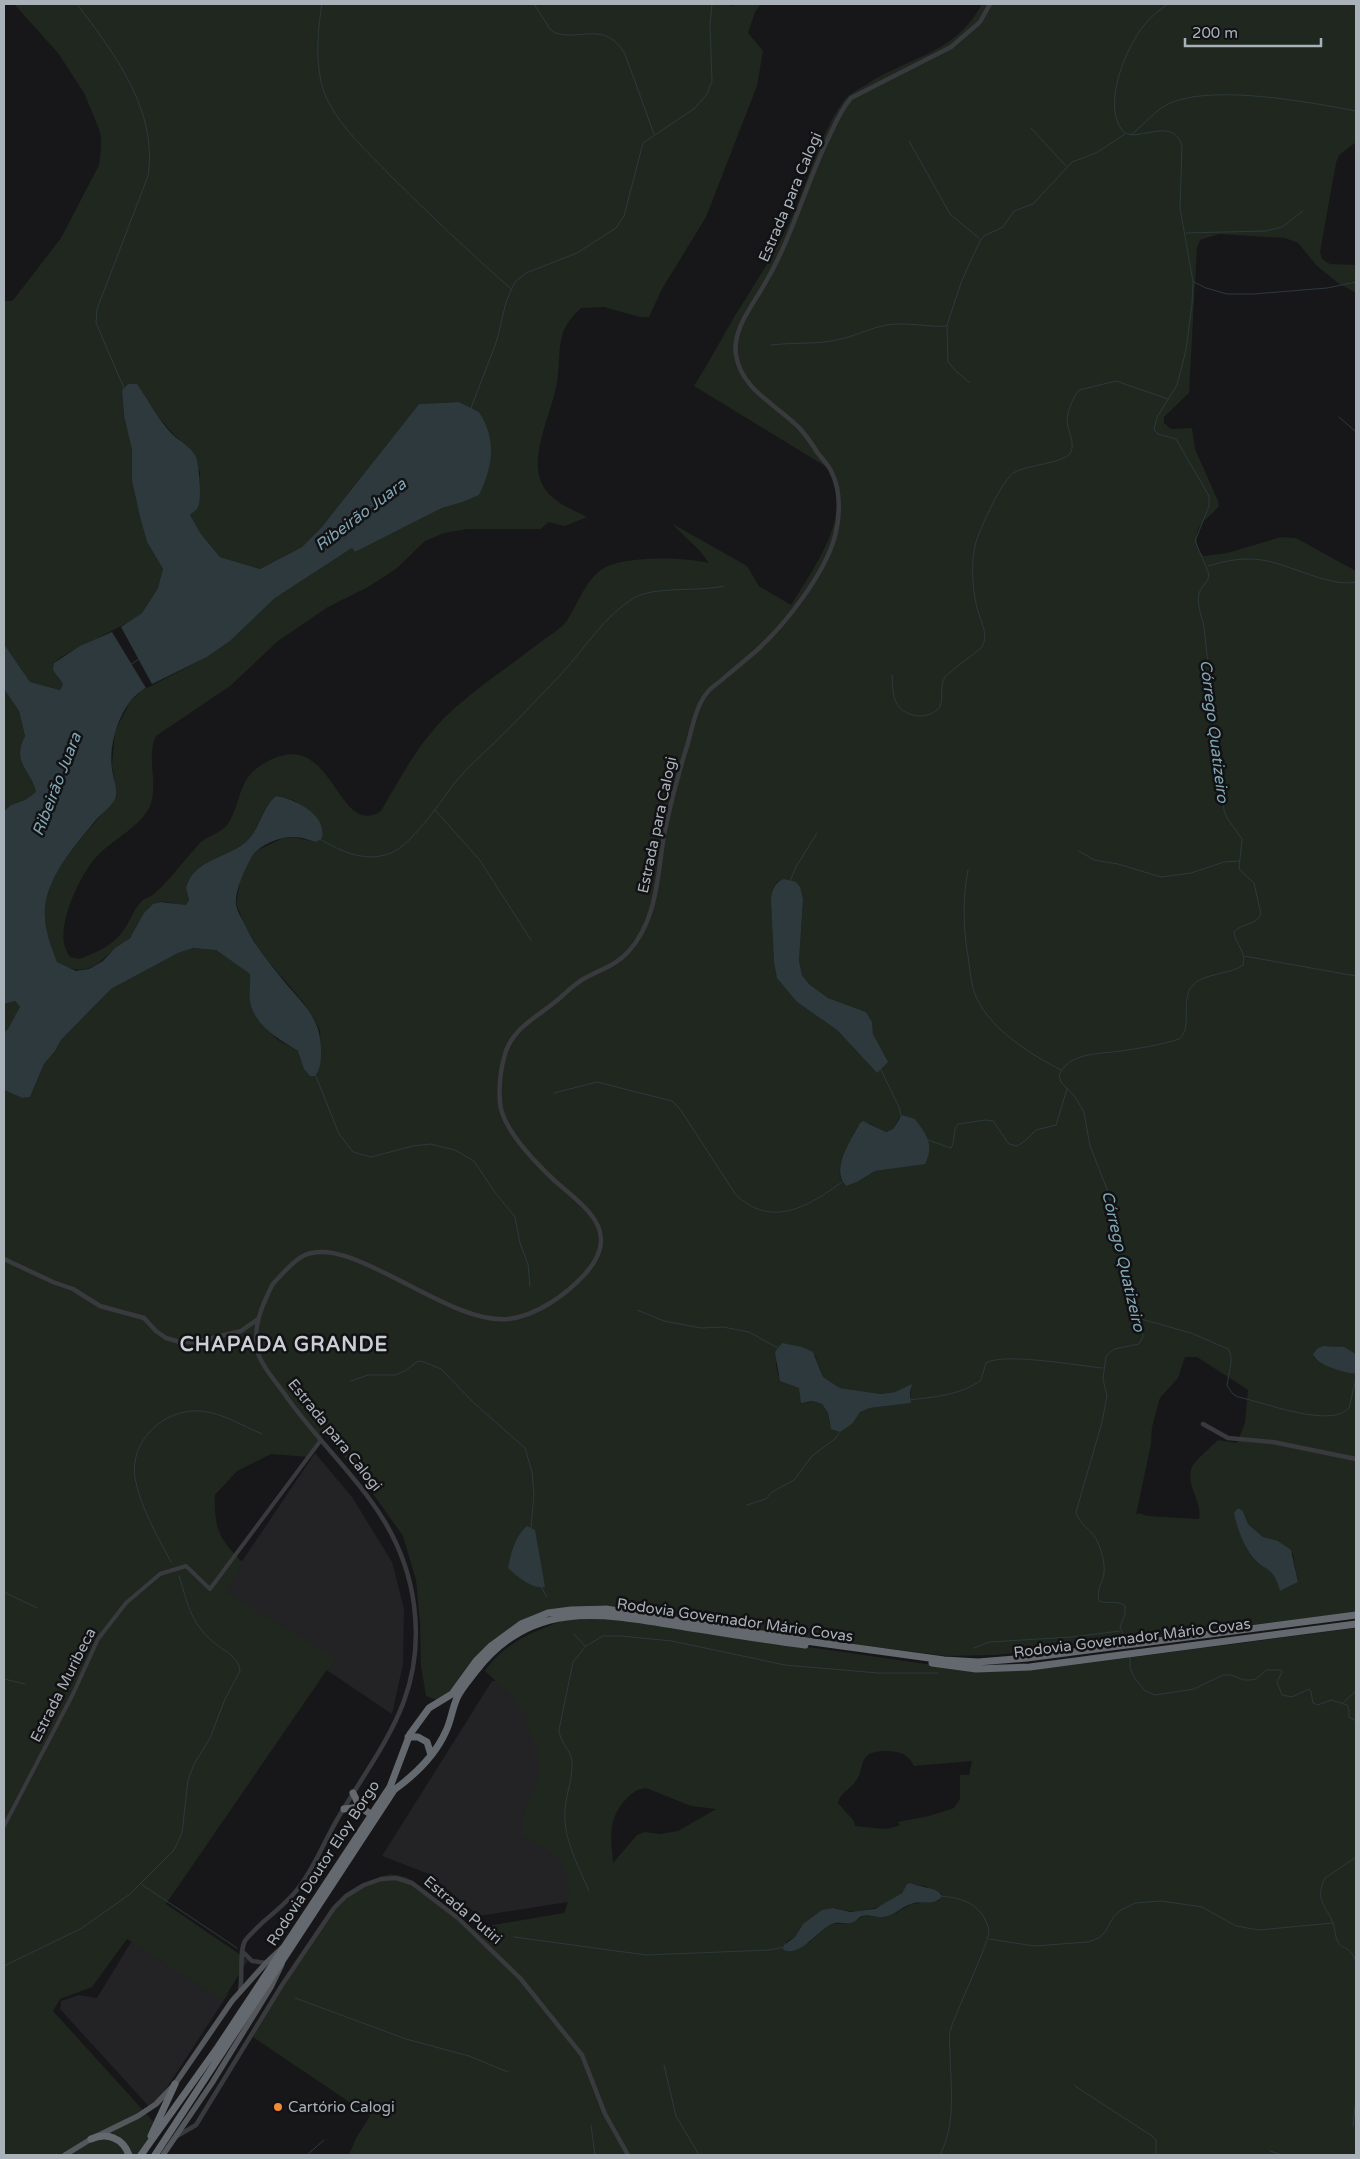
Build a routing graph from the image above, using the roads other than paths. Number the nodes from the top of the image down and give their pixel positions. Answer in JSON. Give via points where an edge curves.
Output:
{"nodes":[{"id":1,"x":990,"y":4,"type":"edge"},
{"id":2,"x":4,"y":1259,"type":"edge"},
{"id":3,"x":258,"y":1319,"type":"junction"},
{"id":4,"x":226,"y":1335,"type":"junction"},
{"id":5,"x":257,"y":1350,"type":"junction"},
{"id":6,"x":1204,"y":1424,"type":"dead end"},
{"id":7,"x":321,"y":1440,"type":"junction"},
{"id":8,"x":1356,"y":1459,"type":"edge"},
{"id":9,"x":578,"y":1610,"type":"joint"},
{"id":10,"x":1356,"y":1615,"type":"edge"},
{"id":11,"x":1356,"y":1624,"type":"edge"},
{"id":12,"x":408,"y":1737,"type":"junction"},
{"id":13,"x":431,"y":1755,"type":"junction"},
{"id":14,"x":353,"y":1793,"type":"junction"},
{"id":15,"x":360,"y":1807,"type":"junction"},
{"id":16,"x":344,"y":1809,"type":"junction"},
{"id":17,"x":374,"y":1816,"type":"junction"},
{"id":18,"x":4,"y":1826,"type":"edge"},
{"id":19,"x":286,"y":1946,"type":"junction"},
{"id":20,"x":242,"y":1951,"type":"junction"},
{"id":21,"x":282,"y":1962,"type":"junction"},
{"id":22,"x":266,"y":1963,"type":"junction"},
{"id":23,"x":240,"y":1992,"type":"junction"},
{"id":24,"x":212,"y":2083,"type":"junction"},
{"id":25,"x":175,"y":2084,"type":"junction"},
{"id":26,"x":220,"y":2089,"type":"junction"},
{"id":27,"x":177,"y":2136,"type":"junction"},
{"id":28,"x":90,"y":2139,"type":"junction"},
{"id":29,"x":143,"y":2152,"type":"edge"},
{"id":30,"x":65,"y":2155,"type":"edge"},
{"id":31,"x":129,"y":2155,"type":"edge"},
{"id":32,"x":155,"y":2155,"type":"edge"},
{"id":33,"x":163,"y":2155,"type":"edge"},
{"id":34,"x":628,"y":2155,"type":"edge"}],
"edges":[{"from":1,"to":3,"type":"street","name":"Estrada para Calogi","via":[[980,22],[951,47],[851,98],[842,108],[811,176],[778,263],[736,334],[736,360],[752,389],[799,426],[834,476],[839,506],[834,541],[810,586],[771,638],[706,693],[678,776],[664,836],[658,890],[635,945],[614,966],[581,980],[523,1025],[508,1043],[502,1063],[500,1107],[510,1129],[524,1147],[597,1221],[601,1240],[597,1258],[585,1274],[554,1301],[509,1319],[487,1318],[441,1304],[366,1264],[333,1254],[308,1253],[293,1263],[271,1286]]},
{"from":2,"to":4,"type":"street","via":[[73,1289],[100,1306],[144,1318],[166,1338],[196,1342]]},
{"from":3,"to":4,"type":"street","via":[[241,1331]]},
{"from":3,"to":5,"type":"street","name":"Estrada para Calogi"},
{"from":4,"to":5,"type":"street"},
{"from":5,"to":7,"type":"street","name":"Estrada para Calogi","via":[[263,1363]]},
{"from":6,"to":8,"type":"street","via":[[1228,1438],[1274,1442]]},
{"from":7,"to":14,"type":"street","name":"Estrada para Calogi","via":[[379,1511],[396,1540],[414,1602],[414,1660],[410,1685],[388,1739]]},
{"from":7,"to":18,"type":"street","name":"Estrada Muribeca","via":[[210,1589],[186,1566],[160,1574],[126,1603],[98,1639]]},
{"from":9,"to":10,"type":"highway","name":"Rodovia Governador Mário Covas","via":[[606,1609],[823,1643],[978,1662]]},
{"from":9,"to":12,"type":"highway","name":"Rodovia Doutor Eloy Borgo","via":[[548,1613],[521,1624],[504,1636],[476,1661],[452,1694],[429,1708]]},
{"from":11,"to":13,"type":"highway","name":"Rodovia Governador Mário Covas","via":[[1030,1667],[976,1669],[635,1618],[577,1614],[534,1626],[508,1640],[490,1656],[457,1697],[446,1731]]},
{"from":12,"to":13,"type":"highway","via":[[418,1737],[427,1742]]},
{"from":12,"to":17,"type":"highway","name":"Rodovia Doutor Eloy Borgo","via":[[390,1787]]},
{"from":13,"to":17,"type":"highway","name":"Rodovia Governador Mário Covas","via":[[418,1772],[394,1790]]},
{"from":14,"to":15,"type":"highway"},
{"from":14,"to":16,"type":"street","name":"Estrada para Calogi"},
{"from":15,"to":16,"type":"highway"},
{"from":15,"to":17,"type":"highway"},
{"from":16,"to":20,"type":"street","name":"Estrada para Calogi","via":[[302,1883],[250,1935]]},
{"from":17,"to":19,"type":"highway","name":"Rodovia Doutor Eloy Borgo"},
{"from":17,"to":21,"type":"highway","name":"Rodovia Governador Mário Covas"},
{"from":19,"to":22,"type":"main road"},
{"from":19,"to":29,"type":"highway","name":"Rodovia Doutor Eloy Borgo"},
{"from":20,"to":22,"type":"street","via":[[252,1961]]},
{"from":20,"to":23,"type":"street"},
{"from":21,"to":24,"type":"main road","name":"Rodovia Governador Mário Covas","via":[[271,1987]]},
{"from":21,"to":32,"type":"highway","name":"Rodovia Governador Mário Covas"},
{"from":22,"to":23,"type":"main road"},
{"from":23,"to":25,"type":"main road"},
{"from":24,"to":26,"type":"street"},
{"from":24,"to":27,"type":"main road","name":"Rodovia Governador Mário Covas"},
{"from":25,"to":28,"type":"main road","via":[[156,2104]]},
{"from":25,"to":29,"type":"highway"},
{"from":26,"to":27,"type":"street","name":"Estrada Putiri","via":[[196,2125]]},
{"from":26,"to":34,"type":"street","name":"Estrada Putiri","via":[[282,1985],[334,1908],[364,1885],[400,1878],[458,1918],[528,1987],[582,2055],[605,2114]]},
{"from":27,"to":33,"type":"main road","name":"Rodovia Governador Mário Covas"},
{"from":28,"to":30,"type":"main road"},
{"from":28,"to":31,"type":"highway","via":[[114,2138],[123,2144]]}]}
